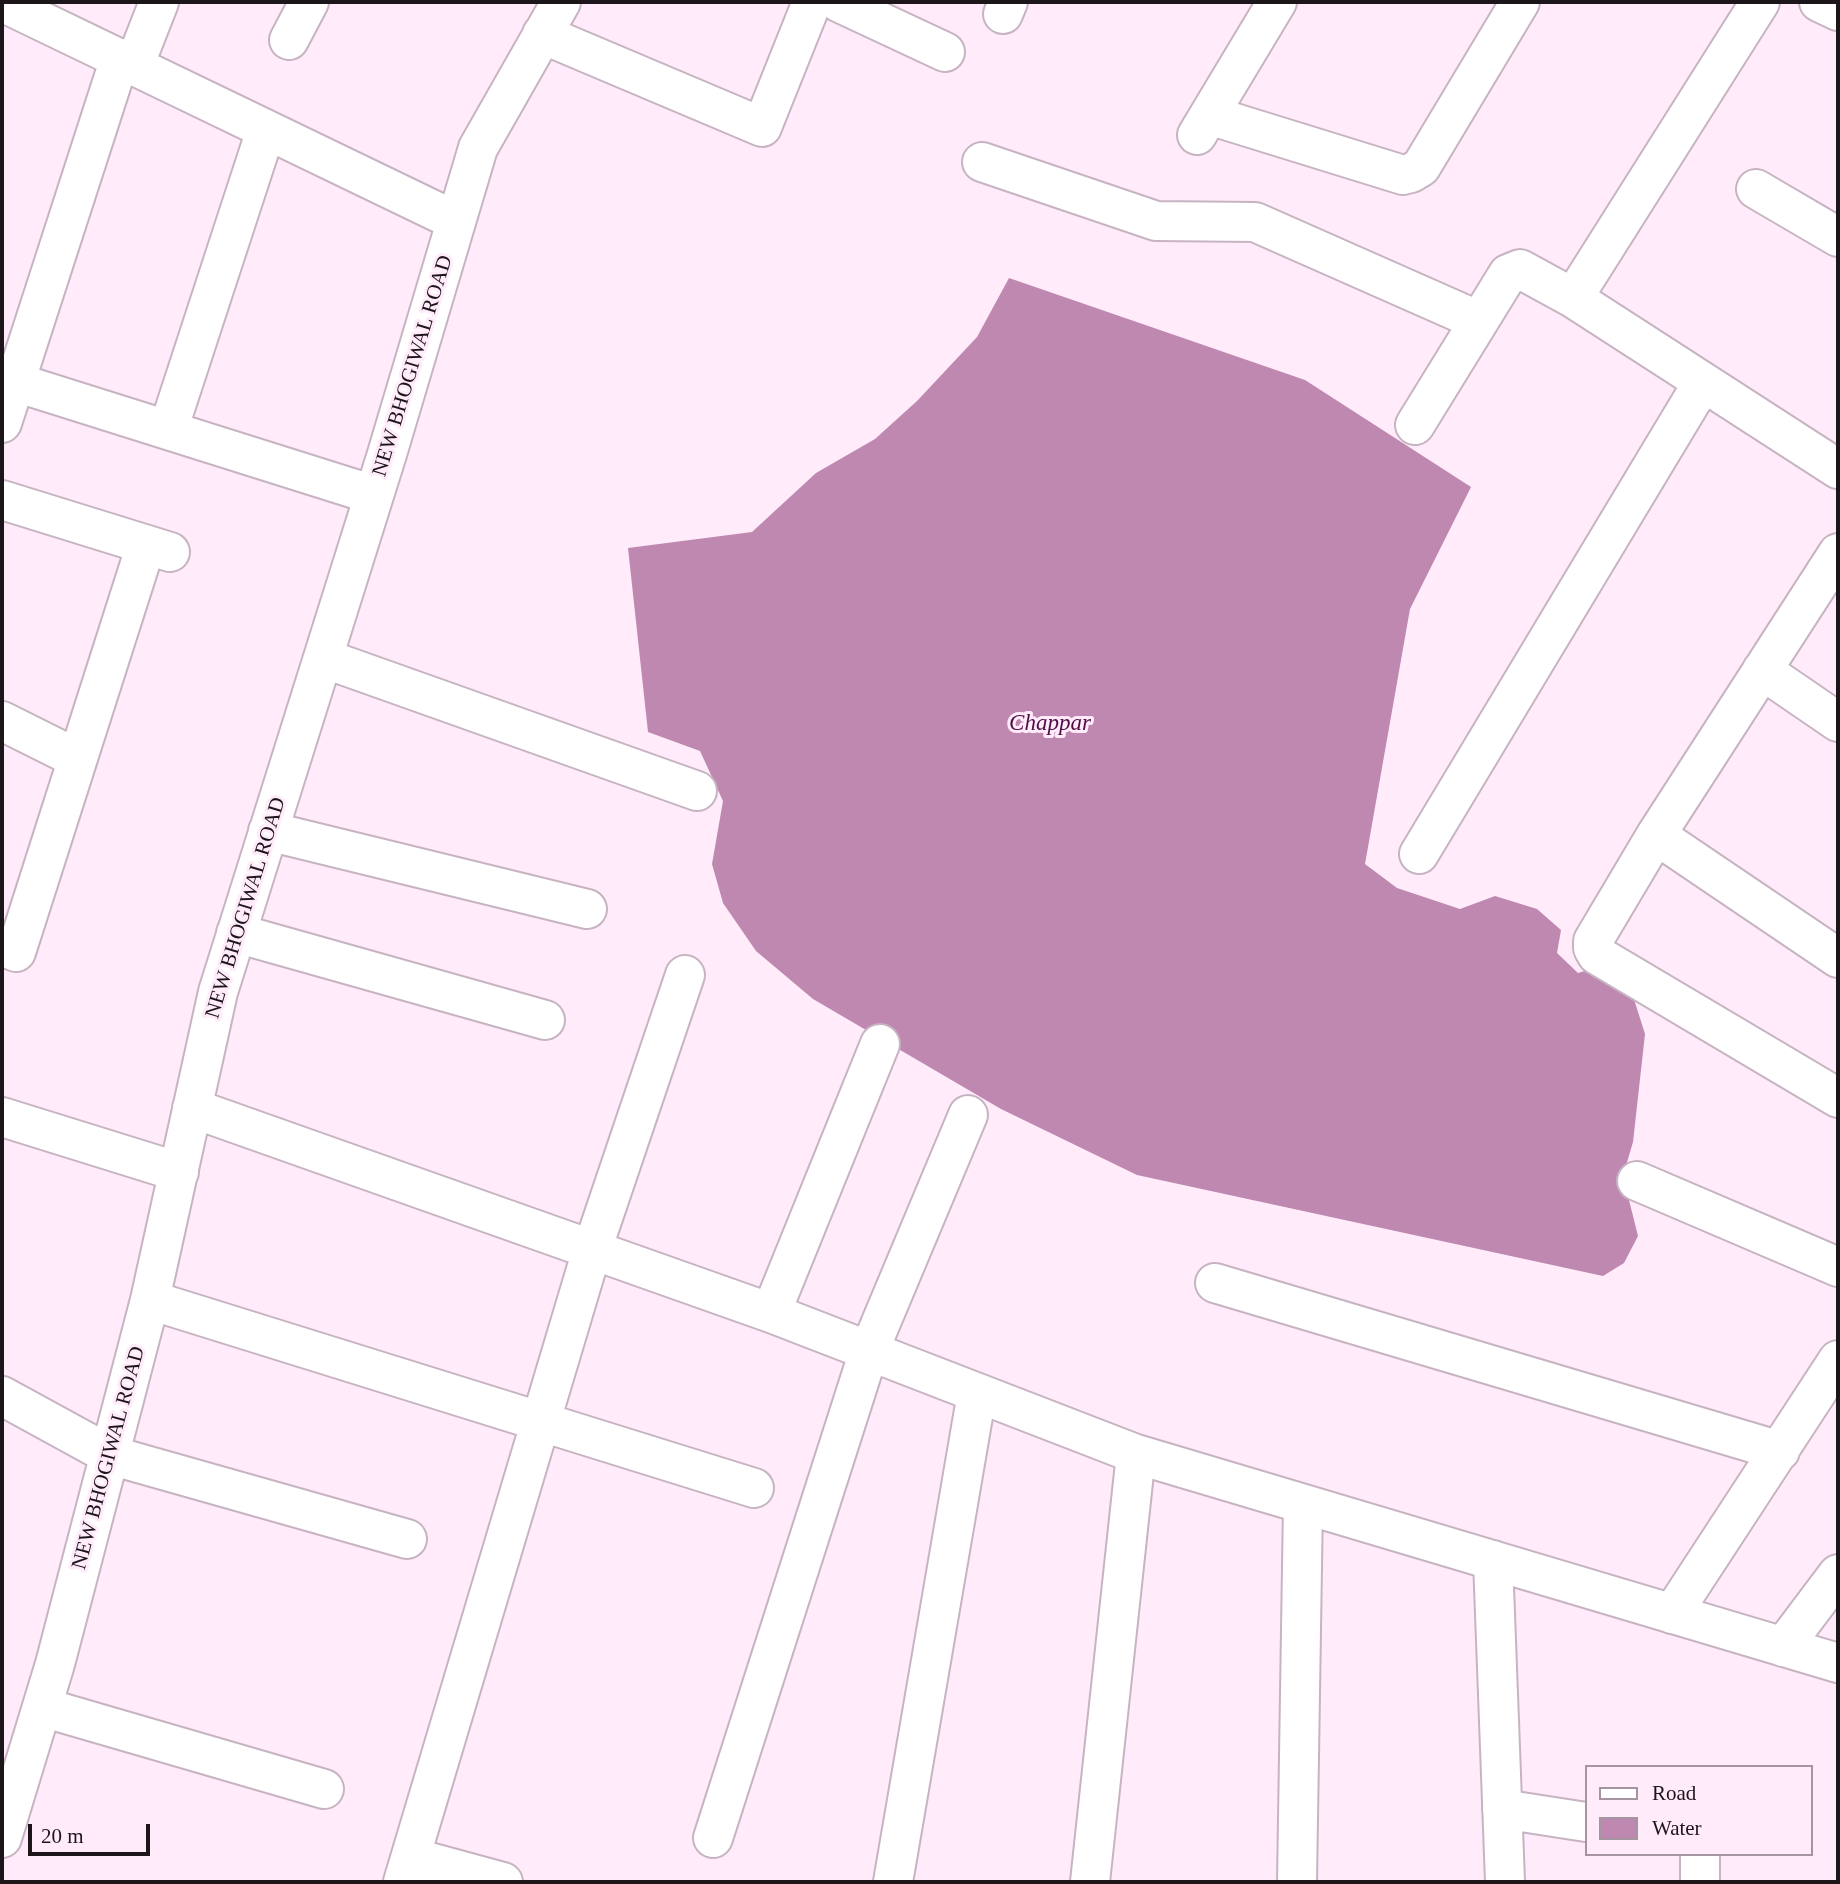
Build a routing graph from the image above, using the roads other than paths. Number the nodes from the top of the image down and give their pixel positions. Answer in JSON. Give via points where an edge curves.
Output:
{"nodes":[{"id":1,"x":2,"y":2,"type":"edge"},
{"id":2,"x":159,"y":2,"type":"edge"},
{"id":3,"x":309,"y":2,"type":"edge"},
{"id":4,"x":812,"y":2,"type":"edge"},
{"id":5,"x":838,"y":2,"type":"edge"},
{"id":6,"x":1277,"y":2,"type":"edge"},
{"id":7,"x":1520,"y":2,"type":"edge"},
{"id":8,"x":1760,"y":2,"type":"edge"},
{"id":9,"x":1819,"y":2,"type":"edge"},
{"id":10,"x":1838,"y":11,"type":"edge"},
{"id":11,"x":548,"y":12,"type":"edge"},
{"id":12,"x":289,"y":40,"type":"dead end"},
{"id":13,"x":945,"y":52,"type":"dead end"},
{"id":14,"x":127,"y":62,"type":"junction"},
{"id":15,"x":266,"y":130,"type":"junction"},
{"id":16,"x":982,"y":162,"type":"dead end"},
{"id":17,"x":1756,"y":189,"type":"dead end"},
{"id":18,"x":456,"y":221,"type":"junction"},
{"id":19,"x":1838,"y":237,"type":"edge"},
{"id":20,"x":1573,"y":298,"type":"junction"},
{"id":21,"x":1479,"y":321,"type":"junction"},
{"id":22,"x":15,"y":382,"type":"junction"},
{"id":23,"x":1703,"y":382,"type":"junction"},
{"id":24,"x":2,"y":423,"type":"edge"},
{"id":25,"x":1415,"y":425,"type":"dead end"},
{"id":26,"x":168,"y":430,"type":"junction"},
{"id":27,"x":1838,"y":469,"type":"edge"},
{"id":28,"x":374,"y":495,"type":"junction"},
{"id":29,"x":2,"y":500,"type":"edge"},
{"id":30,"x":1838,"y":553,"type":"edge"},
{"id":31,"x":323,"y":658,"type":"junction"},
{"id":32,"x":1762,"y":670,"type":"junction"},
{"id":33,"x":2,"y":721,"type":"edge"},
{"id":34,"x":1838,"y":722,"type":"edge"},
{"id":35,"x":76,"y":758,"type":"junction"},
{"id":36,"x":698,"y":791,"type":"dead end"},
{"id":37,"x":268,"y":831,"type":"junction"},
{"id":38,"x":1656,"y":835,"type":"junction"},
{"id":39,"x":1419,"y":854,"type":"dead end"},
{"id":40,"x":587,"y":909,"type":"dead end"},
{"id":41,"x":236,"y":933,"type":"junction"},
{"id":42,"x":2,"y":946,"type":"edge"},
{"id":43,"x":1838,"y":958,"type":"edge"},
{"id":44,"x":685,"y":975,"type":"dead end"},
{"id":45,"x":545,"y":1020,"type":"dead end"},
{"id":46,"x":880,"y":1044,"type":"dead end"},
{"id":47,"x":1838,"y":1098,"type":"edge"},
{"id":48,"x":192,"y":1108,"type":"junction"},
{"id":49,"x":968,"y":1115,"type":"dead end"},
{"id":50,"x":2,"y":1117,"type":"edge"},
{"id":51,"x":178,"y":1172,"type":"junction"},
{"id":52,"x":1637,"y":1181,"type":"dead end"},
{"id":53,"x":592,"y":1250,"type":"junction"},
{"id":54,"x":1838,"y":1267,"type":"edge"},
{"id":55,"x":1215,"y":1283,"type":"dead end"},
{"id":56,"x":150,"y":1300,"type":"junction"},
{"id":57,"x":771,"y":1313,"type":"junction"},
{"id":58,"x":869,"y":1351,"type":"junction"},
{"id":59,"x":1838,"y":1360,"type":"edge"},
{"id":60,"x":977,"y":1393,"type":"junction"},
{"id":61,"x":2,"y":1396,"type":"edge"},
{"id":62,"x":541,"y":1422,"type":"junction"},
{"id":63,"x":1780,"y":1451,"type":"junction"},
{"id":64,"x":1136,"y":1454,"type":"junction"},
{"id":65,"x":110,"y":1455,"type":"junction"},
{"id":66,"x":754,"y":1488,"type":"dead end"},
{"id":67,"x":1303,"y":1504,"type":"junction"},
{"id":68,"x":407,"y":1539,"type":"dead end"},
{"id":69,"x":1493,"y":1560,"type":"junction"},
{"id":70,"x":1838,"y":1574,"type":"edge"},
{"id":71,"x":1672,"y":1614,"type":"junction"},
{"id":72,"x":1783,"y":1647,"type":"junction"},
{"id":73,"x":1838,"y":1663,"type":"edge"},
{"id":74,"x":42,"y":1707,"type":"junction"},
{"id":75,"x":324,"y":1789,"type":"dead end"},
{"id":76,"x":1502,"y":1809,"type":"junction"},
{"id":77,"x":1584,"y":1822,"type":"edge"},
{"id":78,"x":2,"y":1838,"type":"edge"},
{"id":79,"x":713,"y":1838,"type":"dead end"},
{"id":80,"x":1700,"y":1856,"type":"edge"},
{"id":81,"x":407,"y":1869,"type":"edge"},
{"id":82,"x":503,"y":1882,"type":"edge"},
{"id":83,"x":893,"y":1882,"type":"edge"},
{"id":84,"x":1090,"y":1882,"type":"edge"},
{"id":85,"x":1297,"y":1882,"type":"edge"},
{"id":86,"x":1505,"y":1882,"type":"edge"},
{"id":87,"x":1700,"y":1882,"type":"edge"}],
"edges":[{"from":1,"to":14,"type":"street"},
{"from":2,"to":14,"type":"street"},
{"from":3,"to":12,"type":"street"},
{"from":4,"to":11,"type":"street","via":[[762,127]]},
{"from":5,"to":13,"type":"street"},
{"from":6,"to":7,"type":"street","via":[[1203,125],[1403,175],[1421,167]]},
{"from":8,"to":20,"type":"street"},
{"from":9,"to":10,"type":"street"},
{"from":11,"to":18,"type":"street","name":"NEW BHOGIWAL ROAD","via":[[478,148]]},
{"from":14,"to":15,"type":"street"},
{"from":14,"to":22,"type":"street"},
{"from":15,"to":18,"type":"street"},
{"from":15,"to":26,"type":"street"},
{"from":16,"to":21,"type":"street","via":[[1157,221],[1255,222]]},
{"from":17,"to":19,"type":"street"},
{"from":18,"to":28,"type":"street","name":"NEW BHOGIWAL ROAD"},
{"from":20,"to":21,"type":"street","via":[[1514,270]]},
{"from":20,"to":23,"type":"street"},
{"from":21,"to":25,"type":"street"},
{"from":22,"to":24,"type":"street"},
{"from":22,"to":26,"type":"street"},
{"from":23,"to":27,"type":"street"},
{"from":23,"to":39,"type":"street"},
{"from":26,"to":28,"type":"street"},
{"from":28,"to":31,"type":"street","name":"NEW BHOGIWAL ROAD"},
{"from":29,"to":35,"type":"street","via":[[159,549]]},
{"from":30,"to":32,"type":"street"},
{"from":31,"to":36,"type":"street"},
{"from":31,"to":37,"type":"street","name":"NEW BHOGIWAL ROAD"},
{"from":32,"to":34,"type":"street"},
{"from":32,"to":38,"type":"street"},
{"from":33,"to":35,"type":"street"},
{"from":35,"to":42,"type":"street","via":[[16,952]]},
{"from":37,"to":40,"type":"street"},
{"from":37,"to":41,"type":"street","name":"NEW BHOGIWAL ROAD"},
{"from":38,"to":43,"type":"street"},
{"from":38,"to":47,"type":"street","via":[[1593,941],[1597,956]]},
{"from":41,"to":45,"type":"street"},
{"from":41,"to":48,"type":"street","name":"NEW BHOGIWAL ROAD"},
{"from":44,"to":53,"type":"street"},
{"from":46,"to":57,"type":"street"},
{"from":48,"to":51,"type":"street","name":"NEW BHOGIWAL ROAD"},
{"from":48,"to":53,"type":"street"},
{"from":49,"to":58,"type":"street"},
{"from":50,"to":51,"type":"street"},
{"from":51,"to":56,"type":"street","name":"NEW BHOGIWAL ROAD"},
{"from":52,"to":54,"type":"street"},
{"from":53,"to":57,"type":"street"},
{"from":53,"to":62,"type":"street"},
{"from":55,"to":63,"type":"street"},
{"from":56,"to":62,"type":"street"},
{"from":56,"to":65,"type":"street","name":"NEW BHOGIWAL ROAD"},
{"from":57,"to":58,"type":"street"},
{"from":58,"to":60,"type":"street"},
{"from":58,"to":79,"type":"street"},
{"from":59,"to":63,"type":"street"},
{"from":60,"to":64,"type":"street"},
{"from":60,"to":83,"type":"street"},
{"from":61,"to":65,"type":"street"},
{"from":62,"to":66,"type":"street"},
{"from":62,"to":81,"type":"street"},
{"from":63,"to":71,"type":"street"},
{"from":64,"to":67,"type":"street"},
{"from":64,"to":84,"type":"street"},
{"from":65,"to":68,"type":"street"},
{"from":65,"to":74,"type":"street","name":"NEW BHOGIWAL ROAD"},
{"from":67,"to":69,"type":"street"},
{"from":67,"to":85,"type":"street"},
{"from":69,"to":71,"type":"street"},
{"from":69,"to":76,"type":"street"},
{"from":70,"to":72,"type":"street"},
{"from":71,"to":72,"type":"street"},
{"from":72,"to":73,"type":"street"},
{"from":74,"to":75,"type":"street"},
{"from":74,"to":78,"type":"street","name":"NEW BHOGIWAL ROAD"},
{"from":76,"to":77,"type":"street"},
{"from":76,"to":86,"type":"street"},
{"from":80,"to":87,"type":"street"},
{"from":81,"to":82,"type":"street"}]}
